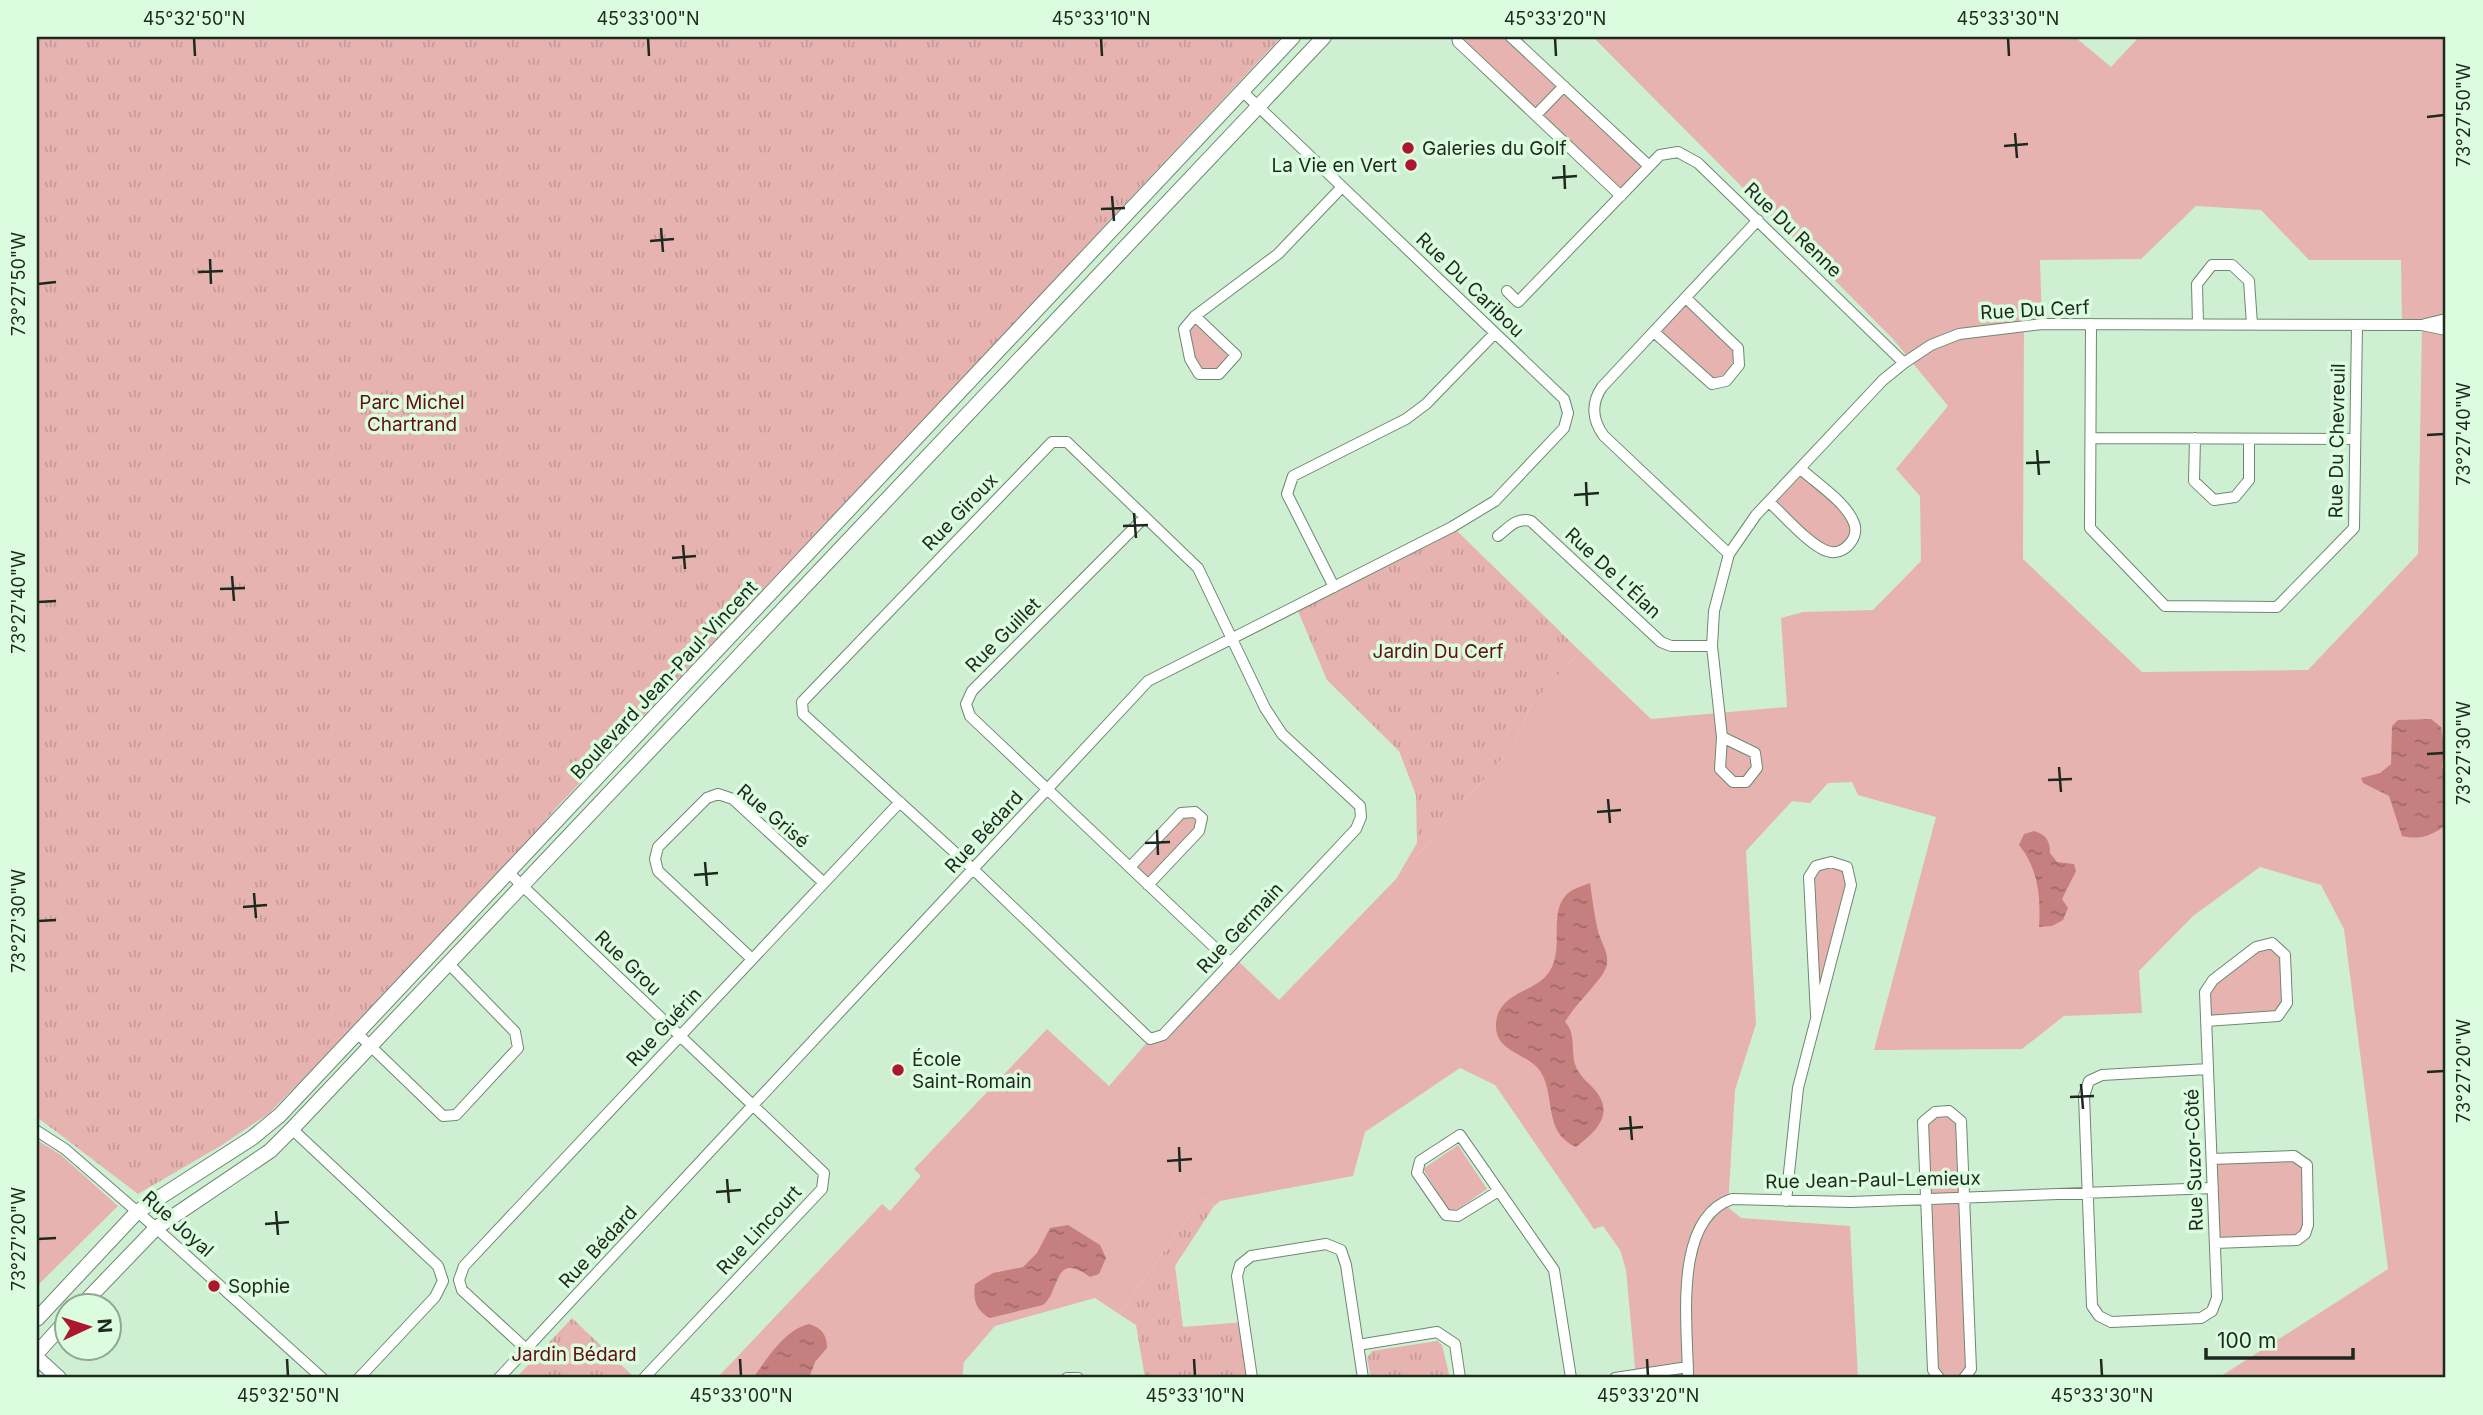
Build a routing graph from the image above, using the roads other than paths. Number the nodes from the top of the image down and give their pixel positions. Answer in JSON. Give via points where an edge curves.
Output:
{"nodes":[{"id":1,"x":1293,"y":37,"type":"edge"},
{"id":2,"x":1324,"y":37,"type":"edge"},
{"id":3,"x":1457,"y":37,"type":"edge"},
{"id":4,"x":1511,"y":37,"type":"edge"},
{"id":5,"x":1564,"y":86,"type":"junction"},
{"id":6,"x":1242,"y":91,"type":"junction"},
{"id":7,"x":1259,"y":107,"type":"junction"},
{"id":8,"x":1536,"y":116,"type":"junction"},
{"id":9,"x":1649,"y":166,"type":"junction"},
{"id":10,"x":1342,"y":187,"type":"junction"},
{"id":11,"x":1621,"y":196,"type":"junction"},
{"id":12,"x":1758,"y":220,"type":"junction"},
{"id":13,"x":1507,"y":291,"type":"dead end"},
{"id":14,"x":1686,"y":298,"type":"junction"},
{"id":15,"x":1195,"y":316,"type":"junction"},
{"id":16,"x":2446,"y":319,"type":"edge"},
{"id":17,"x":2091,"y":324,"type":"junction"},
{"id":18,"x":2199,"y":324,"type":"junction"},
{"id":19,"x":2252,"y":324,"type":"junction"},
{"id":20,"x":2357,"y":325,"type":"junction"},
{"id":21,"x":2422,"y":325,"type":"junction"},
{"id":22,"x":2446,"y":330,"type":"edge"},
{"id":23,"x":1654,"y":332,"type":"junction"},
{"id":24,"x":1495,"y":333,"type":"junction"},
{"id":25,"x":1904,"y":363,"type":"junction"},
{"id":26,"x":1568,"y":412,"type":"joint"},
{"id":27,"x":2091,"y":438,"type":"junction"},
{"id":28,"x":2195,"y":439,"type":"junction"},
{"id":29,"x":2249,"y":439,"type":"junction"},
{"id":30,"x":2355,"y":439,"type":"junction"},
{"id":31,"x":1801,"y":469,"type":"junction"},
{"id":32,"x":1769,"y":502,"type":"junction"},
{"id":33,"x":1145,"y":517,"type":"junction"},
{"id":34,"x":1498,"y":536,"type":"dead end"},
{"id":35,"x":1730,"y":554,"type":"junction"},
{"id":36,"x":1334,"y":587,"type":"junction"},
{"id":37,"x":1234,"y":638,"type":"junction"},
{"id":38,"x":1712,"y":646,"type":"junction"},
{"id":39,"x":1722,"y":737,"type":"junction"},
{"id":40,"x":1047,"y":789,"type":"junction"},
{"id":41,"x":900,"y":803,"type":"junction"},
{"id":42,"x":1130,"y":867,"type":"junction"},
{"id":43,"x":973,"y":869,"type":"junction"},
{"id":44,"x":509,"y":873,"type":"junction"},
{"id":45,"x":824,"y":883,"type":"junction"},
{"id":46,"x":1148,"y":885,"type":"junction"},
{"id":47,"x":523,"y":887,"type":"junction"},
{"id":48,"x":752,"y":959,"type":"junction"},
{"id":49,"x":1231,"y":963,"type":"junction"},
{"id":50,"x":449,"y":964,"type":"junction"},
{"id":51,"x":1816,"y":1015,"type":"junction"},
{"id":52,"x":2206,"y":1021,"type":"junction"},
{"id":53,"x":358,"y":1034,"type":"junction"},
{"id":54,"x":680,"y":1037,"type":"junction"},
{"id":55,"x":371,"y":1046,"type":"junction"},
{"id":56,"x":2208,"y":1069,"type":"junction"},
{"id":57,"x":753,"y":1106,"type":"junction"},
{"id":58,"x":292,"y":1129,"type":"junction"},
{"id":59,"x":37,"y":1131,"type":"edge"},
{"id":60,"x":2212,"y":1159,"type":"junction"},
{"id":61,"x":2213,"y":1188,"type":"junction"},
{"id":62,"x":1497,"y":1192,"type":"junction"},
{"id":63,"x":2088,"y":1192,"type":"junction"},
{"id":64,"x":1964,"y":1197,"type":"junction"},
{"id":65,"x":1926,"y":1199,"type":"junction"},
{"id":66,"x":1786,"y":1201,"type":"junction"},
{"id":67,"x":137,"y":1212,"type":"junction"},
{"id":68,"x":156,"y":1228,"type":"junction"},
{"id":69,"x":2215,"y":1243,"type":"junction"},
{"id":70,"x":61,"y":1292,"type":"edge"},
{"id":71,"x":95,"y":1292,"type":"edge"},
{"id":72,"x":52,"y":1302,"type":"edge"},
{"id":73,"x":37,"y":1319,"type":"edge"},
{"id":74,"x":52,"y":1336,"type":"edge"},
{"id":75,"x":1358,"y":1345,"type":"junction"},
{"id":76,"x":526,"y":1349,"type":"junction"},
{"id":77,"x":37,"y":1353,"type":"edge"},
{"id":78,"x":37,"y":1358,"type":"edge"},
{"id":79,"x":1688,"y":1373,"type":"edge"},
{"id":80,"x":59,"y":1378,"type":"edge"},
{"id":81,"x":321,"y":1378,"type":"edge"},
{"id":82,"x":359,"y":1378,"type":"edge"},
{"id":83,"x":499,"y":1378,"type":"edge"},
{"id":84,"x":644,"y":1378,"type":"edge"},
{"id":85,"x":1067,"y":1378,"type":"edge"},
{"id":86,"x":1078,"y":1378,"type":"edge"},
{"id":87,"x":1252,"y":1378,"type":"edge"},
{"id":88,"x":1363,"y":1378,"type":"edge"},
{"id":89,"x":1460,"y":1378,"type":"edge"},
{"id":90,"x":1571,"y":1378,"type":"edge"},
{"id":91,"x":1615,"y":1378,"type":"edge"},
{"id":92,"x":1939,"y":1378,"type":"edge"},
{"id":93,"x":1964,"y":1378,"type":"edge"}],
"edges":[{"from":1,"to":6,"type":"street","name":"Boulevard Jean-Paul-Vincent"},
{"from":2,"to":7,"type":"street","name":"Boulevard Jean-Paul-Vincent"},
{"from":3,"to":8,"type":"street"},
{"from":4,"to":5,"type":"street"},
{"from":5,"to":8,"type":"street"},
{"from":5,"to":9,"type":"street"},
{"from":6,"to":7,"type":"street","name":"Rue Du Caribou"},
{"from":6,"to":44,"type":"street","name":"Boulevard Jean-Paul-Vincent"},
{"from":7,"to":10,"type":"street","name":"Rue Du Caribou"},
{"from":7,"to":47,"type":"street","name":"Boulevard Jean-Paul-Vincent"},
{"from":8,"to":11,"type":"street"},
{"from":9,"to":11,"type":"street","name":"Rue Du Renne"},
{"from":9,"to":12,"type":"street","name":"Rue Du Renne","via":[[1660,155],[1686,154]]},
{"from":10,"to":15,"type":"street","via":[[1278,254]]},
{"from":10,"to":24,"type":"street","name":"Rue Du Caribou"},
{"from":11,"to":13,"type":"street","name":"Rue Du Renne","via":[[1518,302]]},
{"from":12,"to":14,"type":"street"},
{"from":12,"to":25,"type":"street","name":"Rue Du Renne"},
{"from":14,"to":23,"type":"street"},
{"from":14,"to":23,"type":"street","via":[[1738,348],[1739,365],[1726,381],[1712,384]]},
{"from":15,"to":15,"type":"street","via":[[1184,329],[1190,359],[1199,374],[1219,374],[1236,355]]},
{"from":16,"to":21,"type":"street","name":"Rue Du Cerf"},
{"from":17,"to":18,"type":"street","name":"Rue Du Cerf"},
{"from":17,"to":25,"type":"street","name":"Rue Du Cerf","via":[[1959,334]]},
{"from":17,"to":27,"type":"street","name":"Rue Du Chevreuil"},
{"from":18,"to":19,"type":"street","name":"Rue Du Cerf"},
{"from":18,"to":19,"type":"street","via":[[2196,284],[2212,265],[2232,265],[2249,281]]},
{"from":19,"to":20,"type":"street","name":"Rue Du Cerf"},
{"from":20,"to":21,"type":"street","name":"Rue Du Cerf"},
{"from":20,"to":30,"type":"street","name":"Rue Du Chevreuil"},
{"from":21,"to":22,"type":"street","name":"Rue Du Cerf"},
{"from":23,"to":35,"type":"street","via":[[1595,397],[1596,425]]},
{"from":24,"to":26,"type":"street","name":"Rue Du Caribou","via":[[1564,399]]},
{"from":24,"to":36,"type":"street","via":[[1406,419],[1293,476],[1287,494]]},
{"from":25,"to":31,"type":"street","name":"Rue Du Cerf"},
{"from":26,"to":36,"type":"street","name":"Rue Bédard","via":[[1564,428],[1495,501]]},
{"from":27,"to":28,"type":"street"},
{"from":27,"to":30,"type":"street","name":"Rue Du Chevreuil","via":[[2090,528],[2165,606],[2277,607],[2354,528]]},
{"from":28,"to":29,"type":"street"},
{"from":28,"to":29,"type":"street","via":[[2194,481],[2214,500],[2235,497],[2249,480]]},
{"from":29,"to":30,"type":"street"},
{"from":31,"to":32,"type":"street","name":"Rue Du Cerf"},
{"from":31,"to":32,"type":"street","via":[[1850,515],[1856,526],[1854,539],[1842,551],[1829,553]]},
{"from":32,"to":35,"type":"street","name":"Rue Du Cerf"},
{"from":33,"to":37,"type":"street","name":"Rue Giroux","via":[[1198,568]]},
{"from":33,"to":40,"type":"street","name":"Rue Guillet","via":[[972,691],[966,704],[970,716]]},
{"from":33,"to":41,"type":"street","name":"Rue Giroux","via":[[1067,442],[1052,442],[802,702],[803,714]]},
{"from":34,"to":38,"type":"street","name":"Rue De L'Élan","via":[[1516,522],[1531,521],[1661,642]]},
{"from":35,"to":38,"type":"street","name":"Rue Du Cerf","via":[[1714,611]]},
{"from":36,"to":37,"type":"street","name":"Rue Bédard"},
{"from":37,"to":40,"type":"street","name":"Rue Bédard","via":[[1148,681]]},
{"from":37,"to":49,"type":"street","name":"Rue Germain","via":[[1265,708],[1282,734],[1360,806],[1362,817],[1356,829]]},
{"from":38,"to":39,"type":"street","name":"Rue Du Cerf"},
{"from":39,"to":39,"type":"street","name":"Rue Du Cerf","via":[[1722,774],[1733,782],[1746,782],[1757,768],[1755,753]]},
{"from":40,"to":42,"type":"street","name":"Rue Guillet"},
{"from":40,"to":43,"type":"street","name":"Rue Bédard"},
{"from":41,"to":43,"type":"street"},
{"from":41,"to":45,"type":"street","name":"Rue Guérin"},
{"from":42,"to":46,"type":"street","name":"Rue Guillet"},
{"from":42,"to":46,"type":"street","via":[[1181,813],[1195,812],[1202,818],[1199,831]]},
{"from":43,"to":49,"type":"street","name":"Rue Germain","via":[[1150,1040],[1163,1035]]},
{"from":43,"to":57,"type":"street","name":"Rue Bédard"},
{"from":44,"to":47,"type":"street","name":"Rue Grou"},
{"from":44,"to":53,"type":"street","name":"Boulevard Jean-Paul-Vincent"},
{"from":45,"to":48,"type":"street","name":"Rue Guérin"},
{"from":45,"to":48,"type":"street","name":"Rue Grisé","via":[[733,799],[719,794],[706,797],[658,847],[654,859],[658,871]]},
{"from":46,"to":49,"type":"street","name":"Rue Guillet"},
{"from":47,"to":50,"type":"street","name":"Boulevard Jean-Paul-Vincent"},
{"from":47,"to":54,"type":"street","name":"Rue Grou"},
{"from":48,"to":54,"type":"street","name":"Rue Guérin"},
{"from":50,"to":55,"type":"street","name":"Boulevard Jean-Paul-Vincent"},
{"from":50,"to":55,"type":"street","via":[[515,1032],[518,1048],[456,1115],[443,1116]]},
{"from":51,"to":51,"type":"street","via":[[1851,885],[1847,867],[1830,862],[1816,866],[1809,877]]},
{"from":51,"to":66,"type":"street","via":[[1798,1088]]},
{"from":52,"to":52,"type":"street","name":"Rue Suzor-Côté","via":[[2205,992],[2213,980],[2256,947],[2272,943],[2285,954],[2287,1003],[2277,1016]]},
{"from":52,"to":56,"type":"street","name":"Rue Suzor-Côté"},
{"from":53,"to":55,"type":"street"},
{"from":53,"to":67,"type":"street","name":"Boulevard Jean-Paul-Vincent","via":[[252,1138]]},
{"from":54,"to":57,"type":"street","name":"Rue Grou"},
{"from":54,"to":76,"type":"street","name":"Rue Guérin","via":[[464,1266],[459,1280],[462,1290]]},
{"from":55,"to":58,"type":"street","name":"Boulevard Jean-Paul-Vincent"},
{"from":56,"to":60,"type":"street","name":"Rue Suzor-Côté"},
{"from":56,"to":63,"type":"street","via":[[2102,1075],[2090,1081],[2084,1096]]},
{"from":57,"to":76,"type":"street","name":"Rue Bédard"},
{"from":57,"to":84,"type":"street","name":"Rue Lincourt","via":[[824,1173],[825,1180]]},
{"from":58,"to":68,"type":"street","name":"Boulevard Jean-Paul-Vincent","via":[[270,1151]]},
{"from":58,"to":82,"type":"street","via":[[438,1266],[443,1281],[435,1297]]},
{"from":59,"to":67,"type":"street","name":"Rue Joyal","via":[[65,1149]]},
{"from":60,"to":61,"type":"street","name":"Rue Suzor-Côté"},
{"from":60,"to":69,"type":"street","via":[[2294,1156],[2307,1166],[2305,1234],[2297,1240]]},
{"from":61,"to":63,"type":"street","name":"Rue Jean-Paul-Lemieux"},
{"from":61,"to":69,"type":"street","name":"Rue Suzor-Côté"},
{"from":62,"to":62,"type":"street","via":[[1460,1135],[1420,1161],[1417,1172],[1446,1215],[1458,1216]]},
{"from":62,"to":90,"type":"street","via":[[1554,1270]]},
{"from":63,"to":64,"type":"street","name":"Rue Jean-Paul-Lemieux"},
{"from":63,"to":69,"type":"street","name":"Rue Suzor-Côté","via":[[2092,1306],[2099,1317],[2110,1322],[2201,1318],[2212,1311],[2217,1298]]},
{"from":64,"to":65,"type":"street","name":"Rue Jean-Paul-Lemieux"},
{"from":64,"to":65,"type":"street","via":[[1961,1121],[1949,1111],[1935,1112],[1923,1122]]},
{"from":64,"to":93,"type":"street","via":[[1971,1369]]},
{"from":65,"to":66,"type":"street","name":"Rue Jean-Paul-Lemieux"},
{"from":65,"to":92,"type":"street","via":[[1933,1370]]},
{"from":66,"to":79,"type":"street","name":"Rue Jean-Paul-Lemieux","via":[[1732,1199],[1718,1203],[1704,1216],[1687,1278]]},
{"from":67,"to":68,"type":"street","name":"Rue Joyal"},
{"from":67,"to":70,"type":"street","name":"Boulevard Jean-Paul-Vincent"},
{"from":68,"to":71,"type":"street","name":"Boulevard Jean-Paul-Vincent"},
{"from":68,"to":81,"type":"street","name":"Rue Joyal"},
{"from":72,"to":73,"type":"street","name":"Boulevard Jean-Paul-Vincent"},
{"from":74,"to":77,"type":"street"},
{"from":75,"to":87,"type":"street","via":[[1341,1250],[1326,1244],[1251,1256],[1240,1265],[1237,1276]]},
{"from":75,"to":88,"type":"street"},
{"from":75,"to":89,"type":"street","via":[[1437,1332],[1455,1344]]},
{"from":76,"to":83,"type":"street","name":"Rue Bédard"},
{"from":78,"to":80,"type":"street"},
{"from":79,"to":91,"type":"street"},
{"from":85,"to":86,"type":"street"}]}
